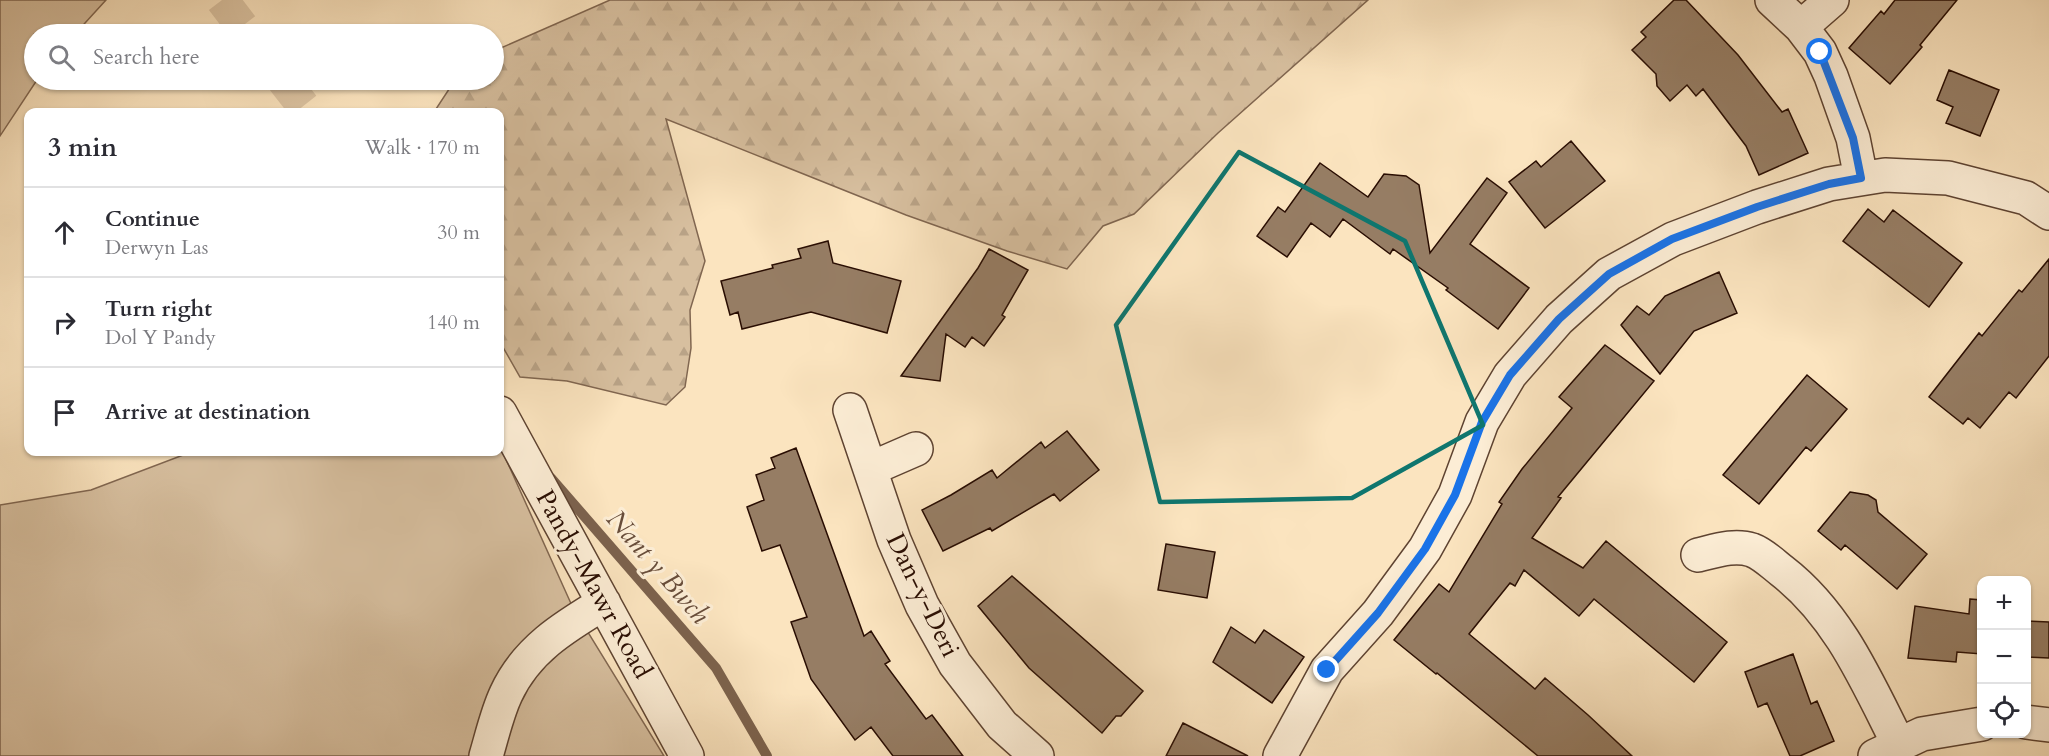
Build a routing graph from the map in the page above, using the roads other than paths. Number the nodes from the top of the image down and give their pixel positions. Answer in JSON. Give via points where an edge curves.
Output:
{"nodes":[{"id":1,"x":1772,"y":0,"type":"edge"},
{"id":2,"x":1832,"y":0,"type":"edge"},
{"id":3,"x":1801,"y":27,"type":"junction"},
{"id":4,"x":1861,"y":178,"type":"junction"},
{"id":5,"x":2049,"y":213,"type":"edge"},
{"id":6,"x":850,"y":410,"type":"dead end"},
{"id":7,"x":504,"y":420,"type":"edge"},
{"id":8,"x":916,"y":449,"type":"dead end"},
{"id":9,"x":870,"y":469,"type":"junction"},
{"id":10,"x":1698,"y":555,"type":"dead end"},
{"id":11,"x":604,"y":603,"type":"junction"},
{"id":12,"x":2031,"y":723,"type":"edge"},
{"id":13,"x":1977,"y":725,"type":"edge"},
{"id":14,"x":2049,"y":725,"type":"edge"},
{"id":15,"x":1887,"y":750,"type":"edge"},
{"id":16,"x":486,"y":756,"type":"edge"},
{"id":17,"x":687,"y":756,"type":"edge"},
{"id":18,"x":1036,"y":756,"type":"edge"},
{"id":19,"x":1280,"y":756,"type":"edge"}],
"edges":[{"from":1,"to":3,"type":"street"},
{"from":2,"to":3,"type":"street"},
{"from":3,"to":4,"type":"street","via":[[1820,52],[1831,76],[1853,138]]},
{"from":4,"to":5,"type":"street","via":[[1948,178],[2026,198]]},
{"from":4,"to":19,"type":"street","via":[[1757,207],[1672,239],[1609,274],[1559,319],[1510,375],[1482,422],[1455,495],[1425,549],[1378,613],[1327,670]]},
{"from":6,"to":9,"type":"street","name":"Dan-y-Deri"},
{"from":7,"to":11,"type":"street","name":"Pandy-Mawr Road"},
{"from":8,"to":9,"type":"street"},
{"from":9,"to":18,"type":"street","name":"Dan-y-Deri","via":[[922,605],[955,664],[1002,725]]},
{"from":10,"to":15,"type":"street","via":[[1732,547],[1752,550],[1795,581],[1847,643]]},
{"from":11,"to":16,"type":"street","via":[[561,629],[519,670],[506,695]]},
{"from":11,"to":17,"type":"street","name":"Pandy-Mawr Road"},
{"from":12,"to":14,"type":"street"},
{"from":13,"to":15,"type":"street","via":[[1922,734]]}]}
